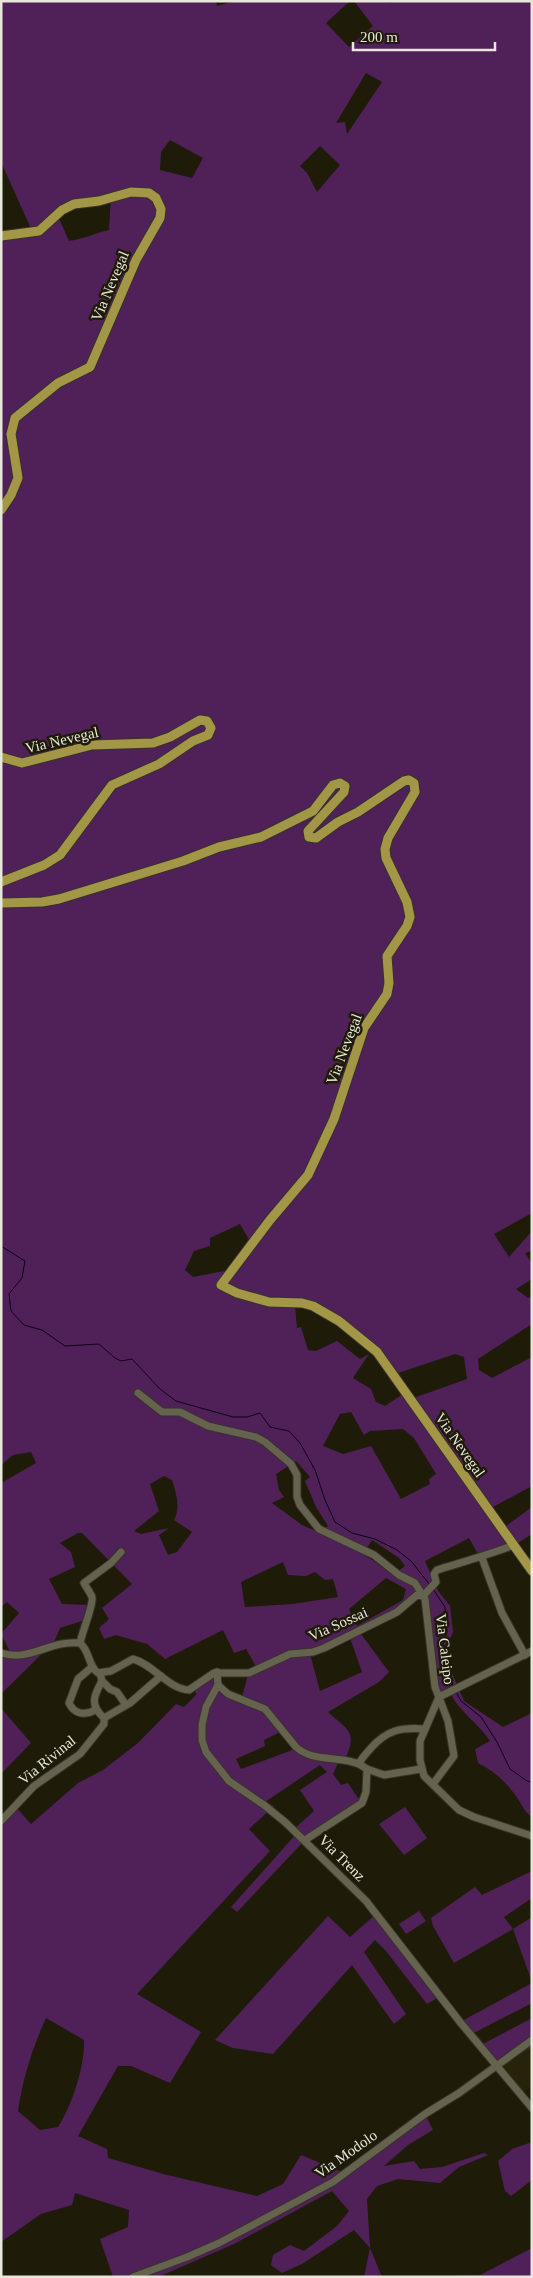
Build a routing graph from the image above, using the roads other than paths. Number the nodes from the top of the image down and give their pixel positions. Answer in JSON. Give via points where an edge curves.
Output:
{"nodes":[{"id":1,"x":1,"y":236,"type":"edge"},
{"id":2,"x":1,"y":510,"type":"edge"},
{"id":3,"x":1,"y":757,"type":"edge"},
{"id":4,"x":1,"y":882,"type":"edge"},
{"id":5,"x":1,"y":903,"type":"edge"},
{"id":6,"x":138,"y":1393,"type":"dead end"},
{"id":7,"x":514,"y":1545,"type":"junction"},
{"id":8,"x":121,"y":1552,"type":"dead end"},
{"id":9,"x":482,"y":1558,"type":"junction"},
{"id":10,"x":532,"y":1572,"type":"edge"},
{"id":11,"x":425,"y":1594,"type":"junction"},
{"id":12,"x":80,"y":1643,"type":"junction"},
{"id":13,"x":1,"y":1653,"type":"edge"},
{"id":14,"x":528,"y":1653,"type":"edge"},
{"id":15,"x":92,"y":1667,"type":"junction"},
{"id":16,"x":217,"y":1672,"type":"junction"},
{"id":17,"x":100,"y":1673,"type":"junction"},
{"id":18,"x":161,"y":1676,"type":"junction"},
{"id":19,"x":102,"y":1681,"type":"junction"},
{"id":20,"x":218,"y":1685,"type":"junction"},
{"id":21,"x":438,"y":1699,"type":"junction"},
{"id":22,"x":126,"y":1705,"type":"junction"},
{"id":23,"x":95,"y":1710,"type":"junction"},
{"id":24,"x":104,"y":1718,"type":"junction"},
{"id":25,"x":425,"y":1729,"type":"junction"},
{"id":26,"x":359,"y":1764,"type":"junction"},
{"id":27,"x":367,"y":1769,"type":"junction"},
{"id":28,"x":421,"y":1769,"type":"junction"},
{"id":29,"x":433,"y":1784,"type":"junction"},
{"id":30,"x":1,"y":1820,"type":"edge"},
{"id":31,"x":532,"y":1836,"type":"edge"},
{"id":32,"x":305,"y":1840,"type":"junction"},
{"id":33,"x":532,"y":2040,"type":"edge"},
{"id":34,"x":496,"y":2066,"type":"junction"},
{"id":35,"x":532,"y":2108,"type":"edge"},
{"id":36,"x":133,"y":2277,"type":"edge"}],
"edges":[{"from":1,"to":2,"type":"main road","name":"Via Nevegal","via":[[35,232],[70,206],[125,193],[153,195],[161,210],[90,367],[55,385],[23,410],[14,422],[12,438],[18,478]]},
{"from":3,"to":4,"type":"main road","name":"Via Nevegal","via":[[27,763],[86,746],[158,742],[200,720],[207,721],[211,728],[208,734],[168,759],[112,785],[56,859]]},
{"from":5,"to":7,"type":"main road","name":"Via Nevegal","via":[[59,899],[183,862],[219,847],[261,837],[313,812],[333,785],[340,782],[345,786],[344,792],[308,831],[309,837],[316,838],[404,781],[414,783],[415,792],[384,849],[410,918],[388,956],[387,994],[362,1033],[334,1118],[308,1175],[221,1285],[269,1302],[313,1306],[339,1321],[373,1349],[418,1407]]},
{"from":6,"to":11,"type":"street","via":[[162,1412],[180,1412],[208,1426],[265,1442],[291,1464],[297,1476],[297,1498],[319,1530],[374,1555]]},
{"from":7,"to":9,"type":"street"},
{"from":7,"to":10,"type":"main road","name":"Via Nevegal"},
{"from":8,"to":12,"type":"street","via":[[84,1583],[92,1604]]},
{"from":9,"to":11,"type":"street","via":[[437,1570],[435,1584]]},
{"from":9,"to":14,"type":"street","via":[[502,1613]]},
{"from":11,"to":16,"type":"street","name":"Via Sossai","via":[[417,1595],[397,1612],[317,1651],[290,1654],[249,1673]]},
{"from":11,"to":21,"type":"street","name":"Via Caleipo"},
{"from":12,"to":13,"type":"street","via":[[64,1643],[18,1657]]},
{"from":12,"to":15,"type":"street"},
{"from":14,"to":21,"type":"street"},
{"from":15,"to":17,"type":"street"},
{"from":15,"to":23,"type":"street","name":"Via Rivinal","via":[[78,1679],[69,1703],[80,1713],[88,1714]]},
{"from":16,"to":18,"type":"street","via":[[189,1690],[181,1689]]},
{"from":16,"to":20,"type":"street"},
{"from":17,"to":18,"type":"street","via":[[133,1659]]},
{"from":17,"to":19,"type":"street"},
{"from":18,"to":22,"type":"street","name":"Via Rivinal"},
{"from":19,"to":22,"type":"street","via":[[117,1692]]},
{"from":19,"to":23,"type":"street","via":[[96,1695]]},
{"from":20,"to":26,"type":"street","via":[[228,1694],[265,1709],[302,1751],[319,1758]]},
{"from":20,"to":32,"type":"street","name":"Via Trenz","via":[[202,1721],[201,1734],[206,1752],[229,1781],[264,1805]]},
{"from":21,"to":25,"type":"street","name":"Via Caleipo"},
{"from":21,"to":29,"type":"street","via":[[448,1722],[454,1756]]},
{"from":22,"to":24,"type":"street","name":"Via Rivinal"},
{"from":23,"to":24,"type":"street"},
{"from":24,"to":30,"type":"street","name":"Via Rivinal","via":[[104,1724],[80,1754],[34,1786]]},
{"from":25,"to":26,"type":"street","via":[[397,1730],[382,1736]]},
{"from":25,"to":28,"type":"street","name":"Via Caleipo","via":[[420,1741]]},
{"from":26,"to":27,"type":"street"},
{"from":27,"to":28,"type":"street","via":[[384,1774]]},
{"from":27,"to":32,"type":"street","via":[[362,1802]]},
{"from":28,"to":29,"type":"street"},
{"from":29,"to":31,"type":"street","via":[[459,1810]]},
{"from":32,"to":34,"type":"street","name":"Via Trenz","via":[[366,1901]]},
{"from":33,"to":34,"type":"street","name":"Via Modolo"},
{"from":34,"to":35,"type":"street","name":"Via Trenz"},
{"from":34,"to":36,"type":"street","name":"Via Modolo","via":[[334,2182],[227,2239]]}]}
